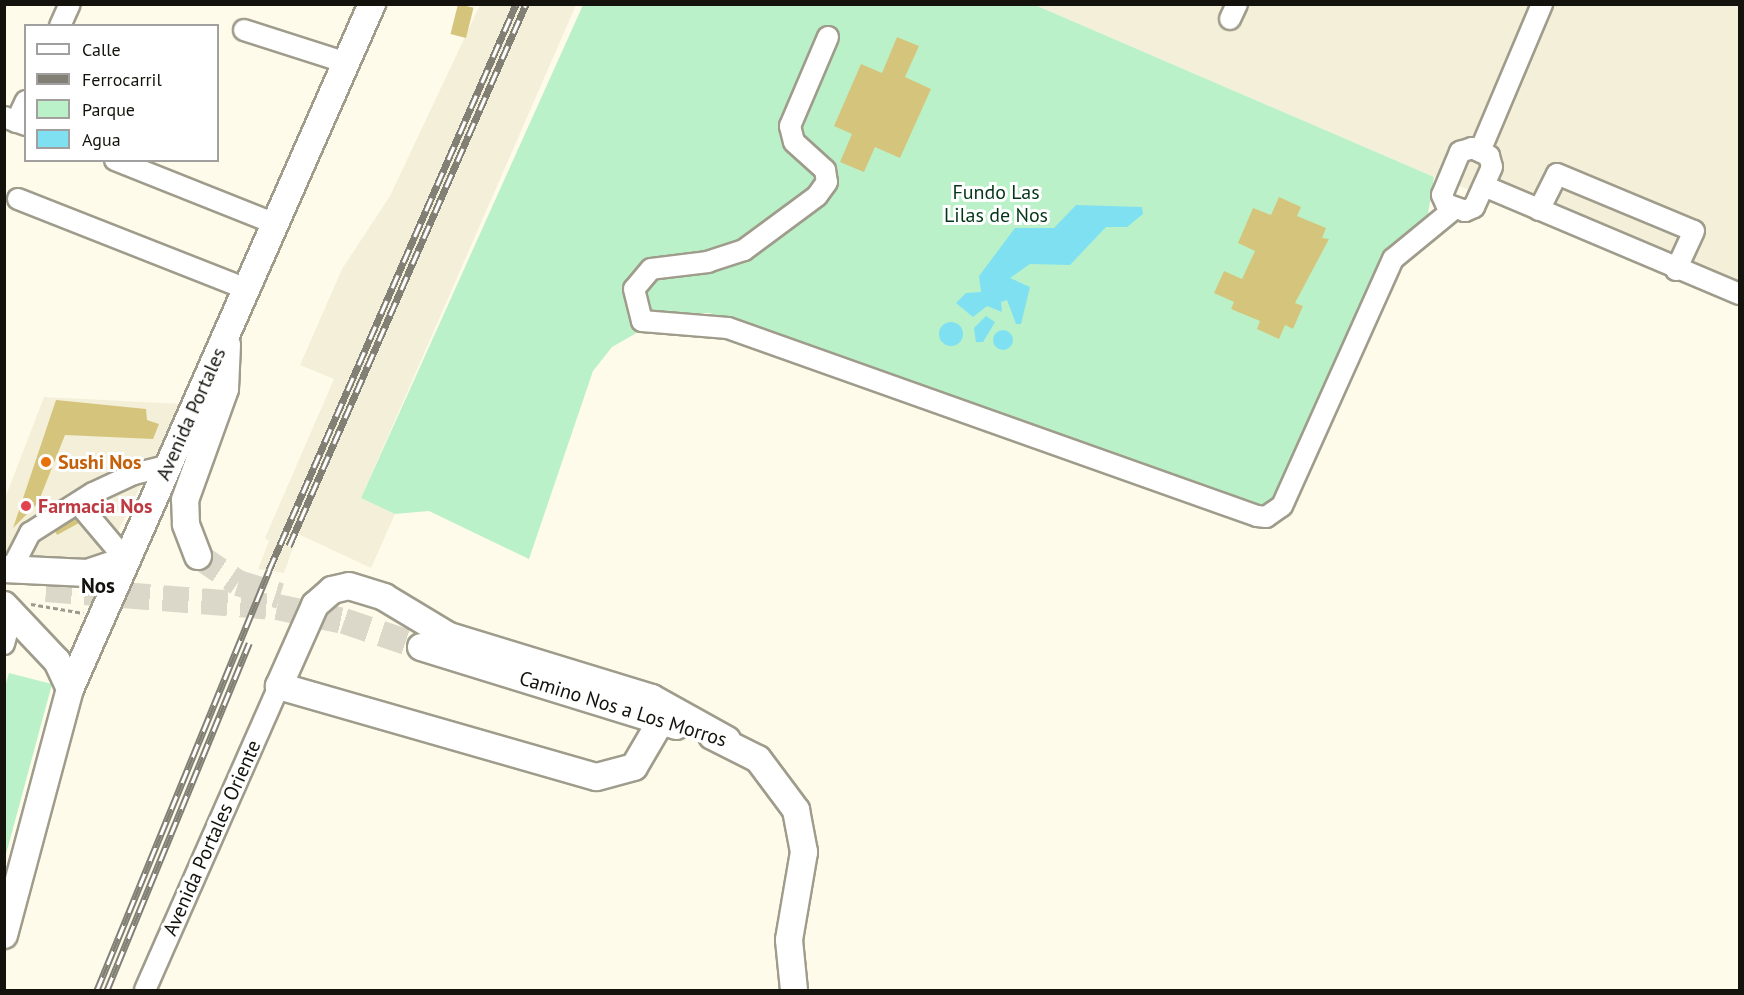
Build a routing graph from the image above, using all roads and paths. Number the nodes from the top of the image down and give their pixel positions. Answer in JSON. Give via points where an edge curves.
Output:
{"nodes":[{"id":1,"x":70,"y":4,"type":"edge"},
{"id":2,"x":372,"y":4,"type":"edge"},
{"id":3,"x":1542,"y":4,"type":"edge"},
{"id":4,"x":61,"y":24,"type":"edge"},
{"id":5,"x":244,"y":30,"type":"dead end"},
{"id":6,"x":828,"y":37,"type":"dead end"},
{"id":7,"x":346,"y":63,"type":"junction"},
{"id":8,"x":24,"y":105,"type":"edge"},
{"id":9,"x":15,"y":121,"type":"edge"},
{"id":10,"x":1480,"y":151,"type":"junction"},
{"id":11,"x":120,"y":162,"type":"edge"},
{"id":12,"x":1484,"y":186,"type":"junction"},
{"id":13,"x":18,"y":199,"type":"dead end"},
{"id":14,"x":1455,"y":208,"type":"junction"},
{"id":15,"x":1539,"y":210,"type":"junction"},
{"id":16,"x":276,"y":224,"type":"junction"},
{"id":17,"x":1676,"y":270,"type":"junction"},
{"id":18,"x":247,"y":289,"type":"junction"},
{"id":19,"x":1740,"y":294,"type":"edge"},
{"id":20,"x":227,"y":333,"type":"junction"},
{"id":21,"x":167,"y":466,"type":"junction"},
{"id":22,"x":78,"y":503,"type":"junction"},
{"id":23,"x":198,"y":556,"type":"tunnel mouth"},
{"id":24,"x":126,"y":560,"type":"junction"},
{"id":25,"x":7,"y":575,"type":"edge"},
{"id":26,"x":46,"y":589,"type":"tunnel mouth"},
{"id":27,"x":9,"y":608,"type":"edge"},
{"id":28,"x":100,"y":620,"type":"junction"},
{"id":29,"x":4,"y":644,"type":"edge"},
{"id":30,"x":421,"y":647,"type":"tunnel mouth"},
{"id":31,"x":279,"y":686,"type":"junction"},
{"id":32,"x":69,"y":689,"type":"junction"},
{"id":33,"x":661,"y":722,"type":"junction"},
{"id":34,"x":727,"y":740,"type":"junction"},
{"id":35,"x":4,"y":935,"type":"edge"},
{"id":36,"x":145,"y":990,"type":"edge"},
{"id":37,"x":794,"y":990,"type":"edge"}],
"edges":[{"from":1,"to":4,"type":"street"},
{"from":2,"to":7,"type":"main road","name":"Avenida Portales"},
{"from":3,"to":10,"type":"street"},
{"from":5,"to":7,"type":"street"},
{"from":6,"to":14,"type":"street","via":[[790,126],[794,142],[825,170],[827,182],[818,196],[744,250],[708,262],[651,269],[634,289],[642,321],[729,328],[1257,516],[1266,517],[1282,506],[1393,259]]},
{"from":7,"to":16,"type":"main road","name":"Avenida Portales"},
{"from":8,"to":9,"type":"street"},
{"from":10,"to":12,"type":"street","via":[[1492,163]]},
{"from":10,"to":14,"type":"street","via":[[1461,150],[1443,191],[1444,202]]},
{"from":11,"to":16,"type":"street"},
{"from":12,"to":14,"type":"street","via":[[1471,209]]},
{"from":12,"to":15,"type":"street"},
{"from":13,"to":18,"type":"street"},
{"from":15,"to":17,"type":"street"},
{"from":15,"to":17,"type":"street","via":[[1557,174],[1694,231]]},
{"from":16,"to":18,"type":"main road","name":"Avenida Portales"},
{"from":17,"to":19,"type":"street"},
{"from":18,"to":20,"type":"main road","name":"Avenida Portales"},
{"from":20,"to":21,"type":"main road","name":"Avenida Portales"},
{"from":20,"to":23,"type":"main road","via":[[225,389],[185,500],[186,524]]},
{"from":21,"to":22,"type":"street","via":[[134,474]]},
{"from":21,"to":24,"type":"main road","name":"Avenida Portales"},
{"from":22,"to":24,"type":"street"},
{"from":22,"to":25,"type":"street","via":[[30,532]]},
{"from":24,"to":25,"type":"main road","via":[[87,573]]},
{"from":24,"to":28,"type":"main road","name":"Avenida Portales"},
{"from":25,"to":26,"type":"main road"},
{"from":27,"to":28,"type":"path","via":[[28,604],[72,608]]},
{"from":27,"to":29,"type":"street"},
{"from":27,"to":32,"type":"main road","via":[[57,661]]},
{"from":28,"to":32,"type":"main road","name":"Avenida Portales"},
{"from":30,"to":33,"type":"main road","name":"Camino Nos a Los Morros"},
{"from":31,"to":33,"type":"main road","via":[[596,777],[634,767]]},
{"from":31,"to":34,"type":"main road","via":[[315,605],[332,590],[349,585],[384,597],[448,636],[652,698],[692,715]]},
{"from":31,"to":36,"type":"street","name":"Avenida Portales Oriente"},
{"from":32,"to":35,"type":"main road","name":"Avenida Portales"},
{"from":33,"to":34,"type":"main road","name":"Camino Nos a Los Morros"},
{"from":34,"to":37,"type":"main road","name":"Camino Nos a Los Morros","via":[[770,770],[800,824],[803,870],[789,940]]}]}
